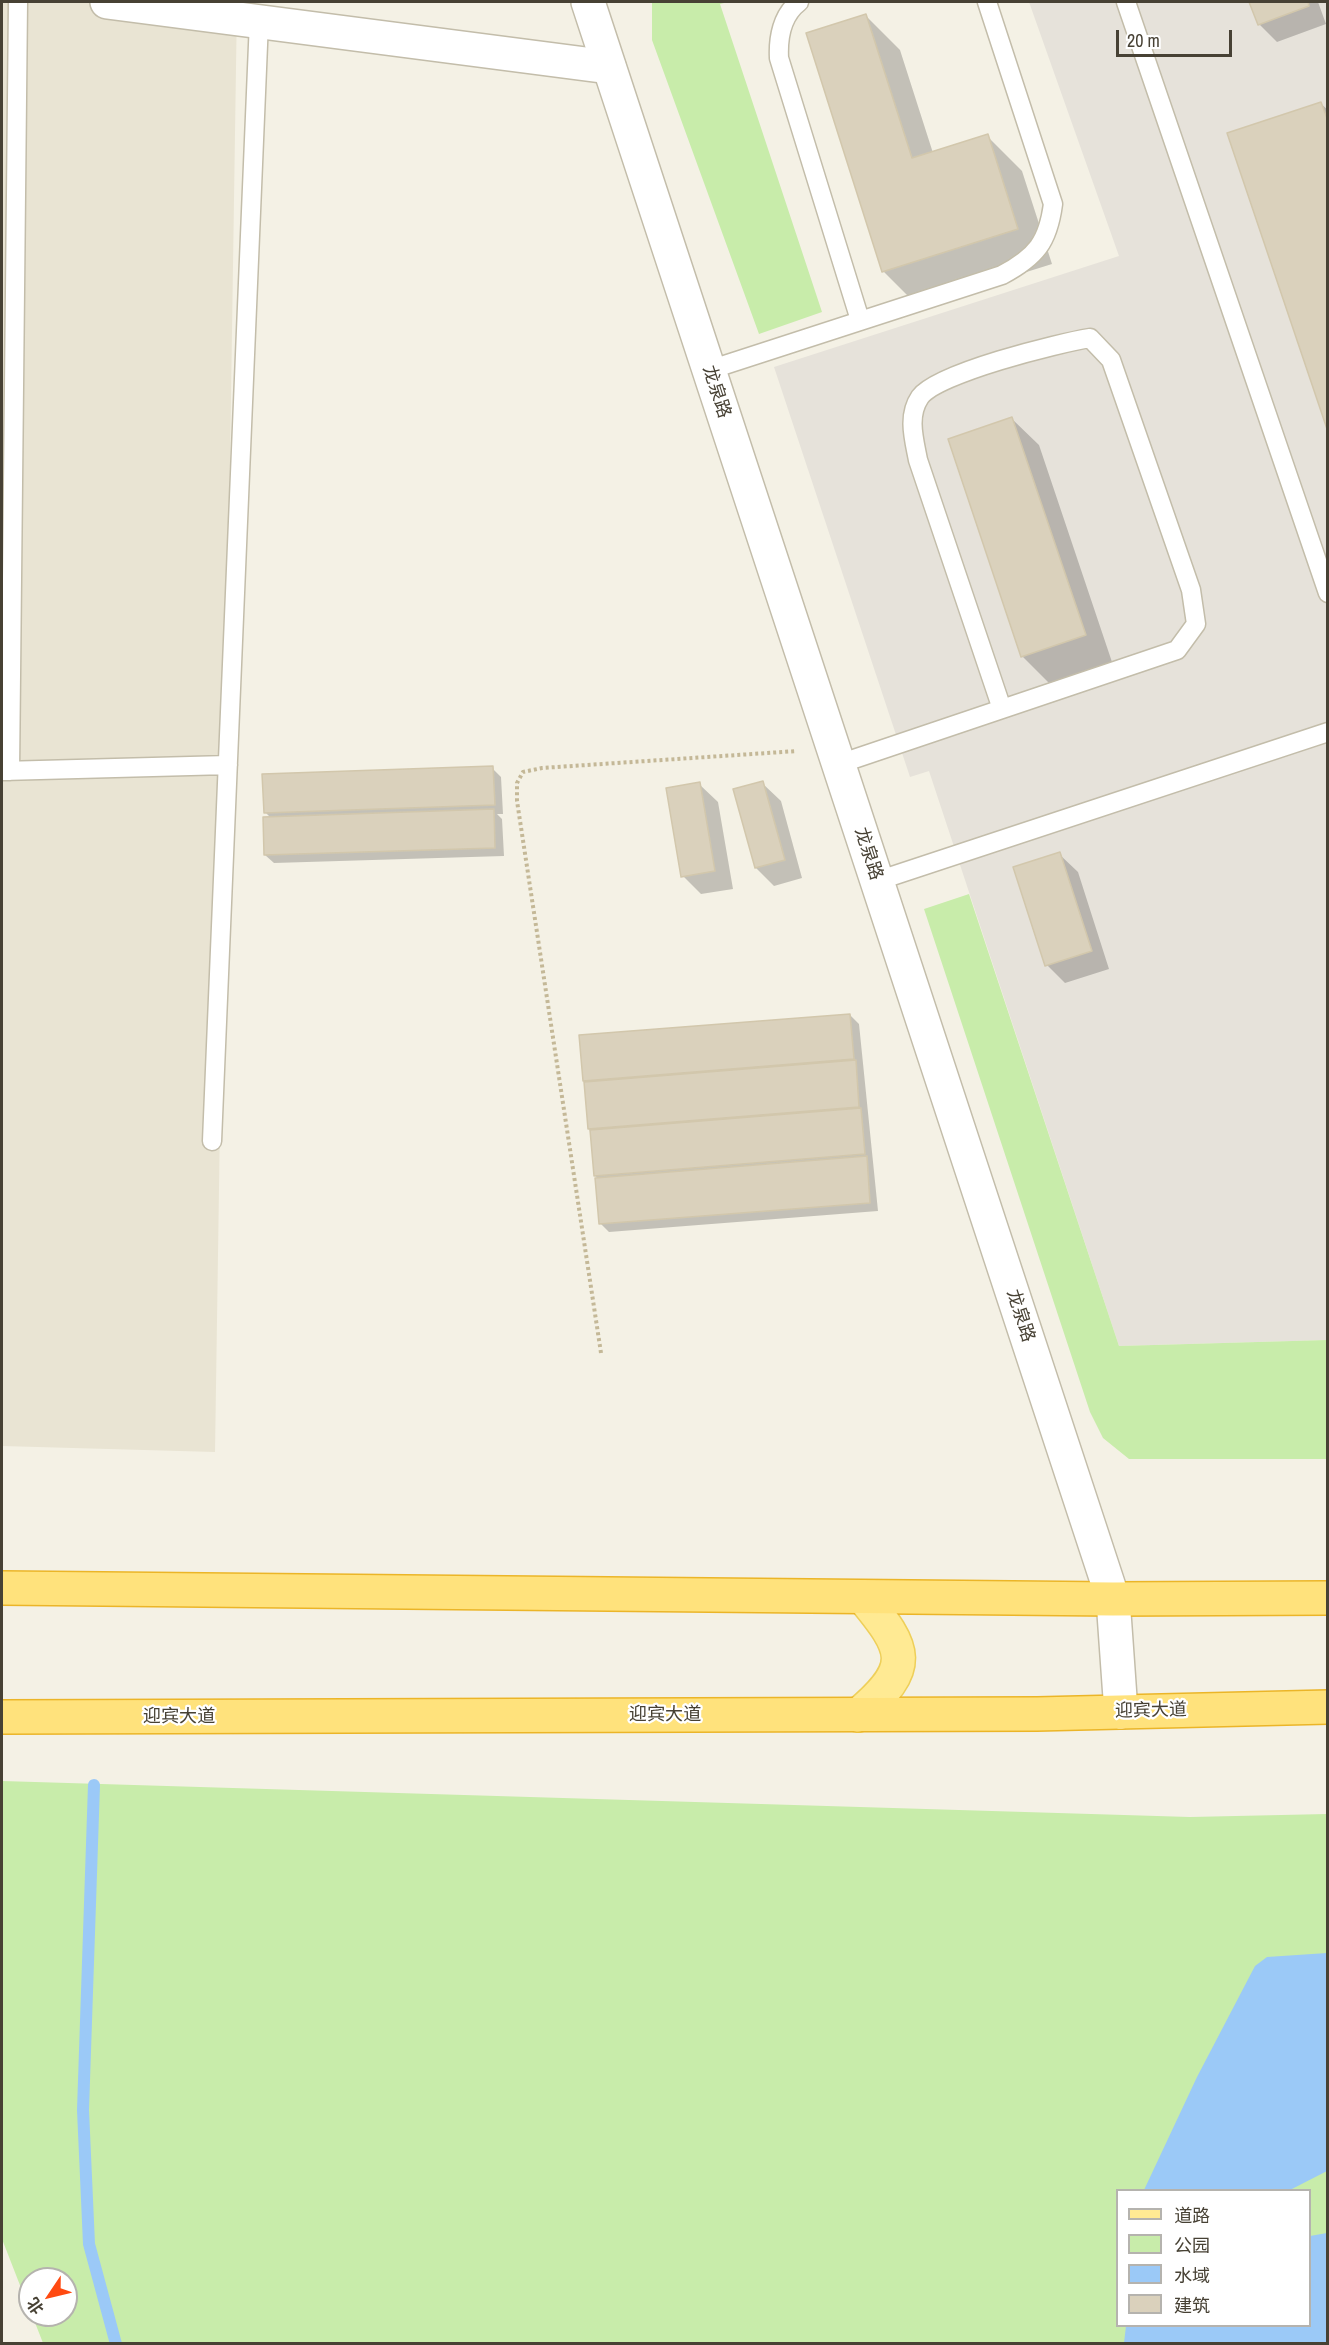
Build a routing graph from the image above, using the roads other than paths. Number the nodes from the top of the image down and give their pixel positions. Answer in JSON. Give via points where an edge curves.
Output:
{"nodes":[{"id":1,"x":18,"y":2,"type":"edge"},
{"id":2,"x":107,"y":2,"type":"edge"},
{"id":3,"x":588,"y":2,"type":"edge"},
{"id":4,"x":799,"y":2,"type":"edge"},
{"id":5,"x":987,"y":2,"type":"edge"},
{"id":6,"x":1126,"y":2,"type":"edge"},
{"id":7,"x":259,"y":21,"type":"junction"},
{"id":8,"x":609,"y":67,"type":"junction"},
{"id":9,"x":860,"y":320,"type":"junction"},
{"id":10,"x":709,"y":370,"type":"junction"},
{"id":11,"x":1328,"y":593,"type":"edge"},
{"id":12,"x":1002,"y":710,"type":"junction"},
{"id":13,"x":1328,"y":732,"type":"edge"},
{"id":14,"x":836,"y":757,"type":"junction"},
{"id":15,"x":228,"y":765,"type":"junction"},
{"id":16,"x":6,"y":771,"type":"edge"},
{"id":17,"x":877,"y":881,"type":"junction"},
{"id":18,"x":212,"y":1141,"type":"dead end"},
{"id":19,"x":2,"y":1588,"type":"edge"},
{"id":20,"x":862,"y":1597,"type":"junction"},
{"id":21,"x":1328,"y":1598,"type":"edge"},
{"id":22,"x":1113,"y":1599,"type":"junction"},
{"id":23,"x":1328,"y":1707,"type":"edge"},
{"id":24,"x":1121,"y":1712,"type":"junction"},
{"id":25,"x":858,"y":1715,"type":"junction"},
{"id":26,"x":2,"y":1717,"type":"edge"}],
"edges":[{"from":1,"to":16,"type":"lane"},
{"from":2,"to":7,"type":"street"},
{"from":3,"to":8,"type":"street","name":"龙泉路"},
{"from":4,"to":9,"type":"lane","via":[[784,22],[778,41],[779,58]]},
{"from":5,"to":9,"type":"lane","via":[[1048,184],[1053,204],[1046,237],[1036,251],[1002,274]]},
{"from":6,"to":11,"type":"lane"},
{"from":7,"to":8,"type":"street"},
{"from":7,"to":15,"type":"lane"},
{"from":8,"to":10,"type":"street","name":"龙泉路"},
{"from":9,"to":10,"type":"lane"},
{"from":10,"to":14,"type":"street","name":"龙泉路"},
{"from":12,"to":12,"type":"lane","via":[[1177,650],[1196,624],[1191,590],[1111,360],[1090,339],[1060,343],[945,379],[920,396],[911,424],[918,460]]},
{"from":12,"to":14,"type":"lane"},
{"from":13,"to":17,"type":"lane"},
{"from":14,"to":17,"type":"street","name":"龙泉路"},
{"from":15,"to":16,"type":"lane"},
{"from":15,"to":18,"type":"lane"},
{"from":17,"to":22,"type":"street","name":"龙泉路"},
{"from":19,"to":20,"type":"highway"},
{"from":20,"to":22,"type":"highway"},
{"from":20,"to":25,"type":"main road","via":[[897,1644],[897,1671],[885,1693]]},
{"from":21,"to":22,"type":"highway"},
{"from":22,"to":24,"type":"street","name":"龙泉路"},
{"from":23,"to":24,"type":"highway","name":"迎宾大道"},
{"from":24,"to":25,"type":"highway","name":"迎宾大道"},
{"from":25,"to":26,"type":"highway","name":"迎宾大道"}]}
